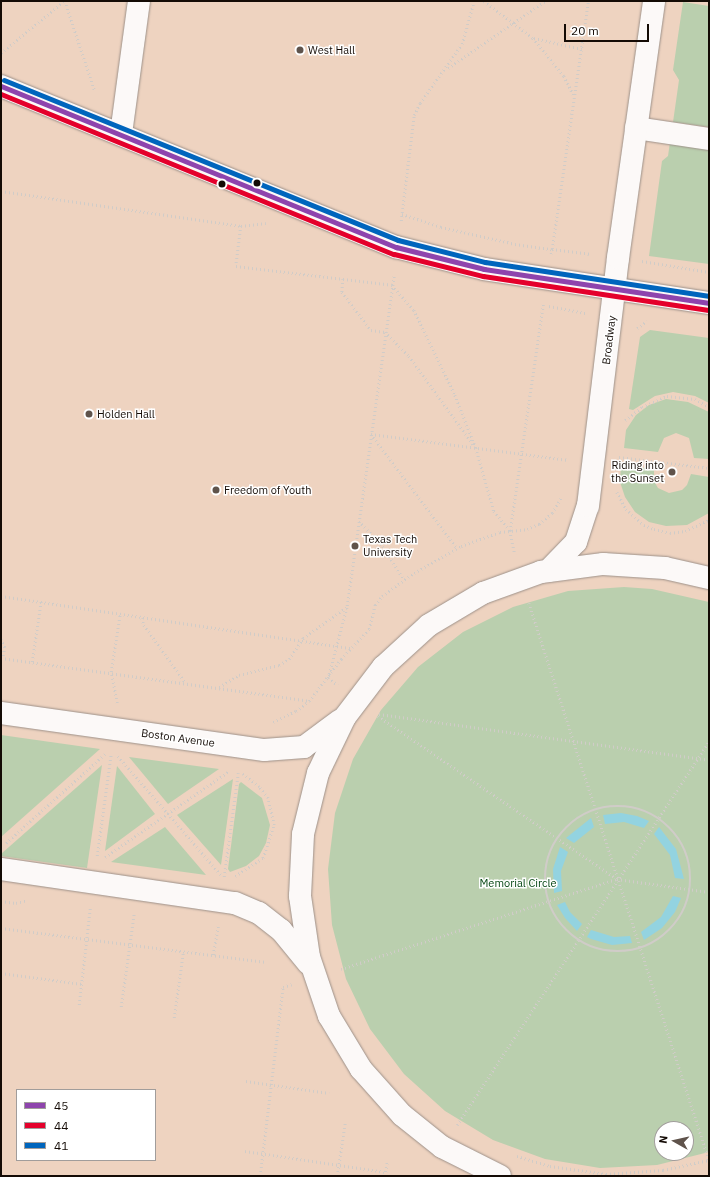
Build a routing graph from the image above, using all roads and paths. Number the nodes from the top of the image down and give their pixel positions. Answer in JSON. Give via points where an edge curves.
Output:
{"nodes":[{"id":1,"x":65,"y":1,"type":"edge"},
{"id":2,"x":138,"y":1,"type":"edge"},
{"id":3,"x":474,"y":1,"type":"edge"},
{"id":4,"x":484,"y":1,"type":"edge"},
{"id":5,"x":546,"y":1,"type":"edge"},
{"id":6,"x":588,"y":1,"type":"edge"},
{"id":7,"x":654,"y":1,"type":"edge"},
{"id":8,"x":512,"y":24,"type":"junction"},
{"id":9,"x":533,"y":38,"type":"junction"},
{"id":10,"x":582,"y":49,"type":"junction"},
{"id":11,"x":1,"y":53,"type":"edge"},
{"id":12,"x":446,"y":69,"type":"junction"},
{"id":13,"x":1,"y":86,"type":"edge"},
{"id":14,"x":95,"y":91,"type":"dead end"},
{"id":15,"x":574,"y":96,"type":"junction"},
{"id":16,"x":636,"y":128,"type":"junction"},
{"id":17,"x":121,"y":134,"type":"junction"},
{"id":18,"x":709,"y":138,"type":"edge"},
{"id":19,"x":1,"y":191,"type":"edge"},
{"id":20,"x":402,"y":214,"type":"junction"},
{"id":21,"x":396,"y":247,"type":"junction"},
{"id":22,"x":552,"y":249,"type":"junction"},
{"id":23,"x":618,"y":258,"type":"junction"},
{"id":24,"x":709,"y":272,"type":"edge"},
{"id":25,"x":343,"y":279,"type":"junction"},
{"id":26,"x":547,"y":280,"type":"junction"},
{"id":27,"x":392,"y":285,"type":"junction"},
{"id":28,"x":615,"y":290,"type":"junction"},
{"id":29,"x":709,"y":303,"type":"edge"},
{"id":30,"x":651,"y":320,"type":"dead end"},
{"id":31,"x":634,"y":331,"type":"dead end"},
{"id":32,"x":386,"y":332,"type":"junction"},
{"id":33,"x":709,"y":407,"type":"edge"},
{"id":34,"x":624,"y":421,"type":"dead end"},
{"id":35,"x":371,"y":434,"type":"junction"},
{"id":36,"x":476,"y":448,"type":"junction"},
{"id":37,"x":594,"y":452,"type":"junction"},
{"id":38,"x":521,"y":454,"type":"junction"},
{"id":39,"x":614,"y":462,"type":"dead end"},
{"id":40,"x":709,"y":468,"type":"edge"},
{"id":41,"x":615,"y":485,"type":"dead end"},
{"id":42,"x":564,"y":493,"type":"dead end"},
{"id":43,"x":359,"y":520,"type":"junction"},
{"id":44,"x":709,"y":520,"type":"edge"},
{"id":45,"x":510,"y":531,"type":"junction"},
{"id":46,"x":457,"y":548,"type":"junction"},
{"id":47,"x":548,"y":571,"type":"junction"},
{"id":48,"x":522,"y":578,"type":"junction"},
{"id":49,"x":709,"y":578,"type":"edge"},
{"id":50,"x":404,"y":579,"type":"junction"},
{"id":51,"x":1,"y":596,"type":"edge"},
{"id":52,"x":41,"y":601,"type":"junction"},
{"id":53,"x":347,"y":606,"type":"junction"},
{"id":54,"x":120,"y":614,"type":"junction"},
{"id":55,"x":142,"y":618,"type":"junction"},
{"id":56,"x":1,"y":639,"type":"edge"},
{"id":57,"x":301,"y":641,"type":"junction"},
{"id":58,"x":337,"y":646,"type":"junction"},
{"id":59,"x":352,"y":648,"type":"junction"},
{"id":60,"x":2,"y":658,"type":"edge"},
{"id":61,"x":32,"y":662,"type":"junction"},
{"id":62,"x":111,"y":672,"type":"junction"},
{"id":63,"x":328,"y":678,"type":"junction"},
{"id":64,"x":185,"y":683,"type":"junction"},
{"id":65,"x":219,"y":688,"type":"junction"},
{"id":66,"x":309,"y":701,"type":"junction"},
{"id":67,"x":117,"y":707,"type":"dead end"},
{"id":68,"x":377,"y":710,"type":"dead end"},
{"id":69,"x":1,"y":713,"type":"edge"},
{"id":70,"x":374,"y":713,"type":"junction"},
{"id":71,"x":345,"y":717,"type":"junction"},
{"id":72,"x":270,"y":723,"type":"dead end"},
{"id":73,"x":573,"y":741,"type":"junction"},
{"id":74,"x":709,"y":741,"type":"edge"},
{"id":75,"x":112,"y":748,"type":"junction"},
{"id":76,"x":698,"y":758,"type":"junction"},
{"id":77,"x":709,"y":760,"type":"edge"},
{"id":78,"x":226,"y":767,"type":"dead end"},
{"id":79,"x":239,"y":767,"type":"dead end"},
{"id":80,"x":232,"y":769,"type":"junction"},
{"id":81,"x":238,"y":772,"type":"junction"},
{"id":82,"x":595,"y":809,"type":"junction"},
{"id":83,"x":166,"y":814,"type":"junction"},
{"id":84,"x":658,"y":818,"type":"junction"},
{"id":85,"x":557,"y":839,"type":"junction"},
{"id":86,"x":3,"y":846,"type":"dead end"},
{"id":87,"x":102,"y":859,"type":"dead end"},
{"id":88,"x":96,"y":863,"type":"dead end"},
{"id":89,"x":1,"y":869,"type":"edge"},
{"id":90,"x":224,"y":878,"type":"junction"},
{"id":91,"x":618,"y":879,"type":"junction"},
{"id":92,"x":224,"y":883,"type":"dead end"},
{"id":93,"x":690,"y":889,"type":"junction"},
{"id":94,"x":709,"y":892,"type":"edge"},
{"id":95,"x":548,"y":901,"type":"junction"},
{"id":96,"x":90,"y":906,"type":"dead end"},
{"id":97,"x":134,"y":913,"type":"dead end"},
{"id":98,"x":219,"y":919,"type":"dead end"},
{"id":99,"x":1,"y":928,"type":"edge"},
{"id":100,"x":87,"y":939,"type":"junction"},
{"id":101,"x":577,"y":940,"type":"junction"},
{"id":102,"x":130,"y":945,"type":"junction"},
{"id":103,"x":640,"y":949,"type":"junction"},
{"id":104,"x":184,"y":953,"type":"junction"},
{"id":105,"x":213,"y":955,"type":"junction"},
{"id":106,"x":267,"y":962,"type":"dead end"},
{"id":107,"x":336,"y":963,"type":"dead end"},
{"id":108,"x":339,"y":969,"type":"junction"},
{"id":109,"x":1,"y":973,"type":"edge"},
{"id":110,"x":313,"y":973,"type":"junction"},
{"id":111,"x":341,"y":976,"type":"dead end"},
{"id":112,"x":82,"y":984,"type":"junction"},
{"id":113,"x":79,"y":1005,"type":"dead end"},
{"id":114,"x":121,"y":1007,"type":"dead end"},
{"id":115,"x":174,"y":1018,"type":"dead end"},
{"id":116,"x":246,"y":1081,"type":"dead end"},
{"id":117,"x":273,"y":1085,"type":"junction"},
{"id":118,"x":329,"y":1093,"type":"dead end"},
{"id":119,"x":452,"y":1122,"type":"dead end"},
{"id":120,"x":345,"y":1123,"type":"dead end"},
{"id":121,"x":457,"y":1125,"type":"junction"},
{"id":122,"x":462,"y":1128,"type":"dead end"},
{"id":123,"x":455,"y":1129,"type":"dead end"},
{"id":124,"x":245,"y":1151,"type":"dead end"},
{"id":125,"x":510,"y":1153,"type":"dead end"},
{"id":126,"x":263,"y":1154,"type":"junction"},
{"id":127,"x":709,"y":1160,"type":"edge"},
{"id":128,"x":387,"y":1161,"type":"dead end"},
{"id":129,"x":339,"y":1165,"type":"junction"},
{"id":130,"x":385,"y":1172,"type":"junction"},
{"id":131,"x":260,"y":1176,"type":"edge"},
{"id":132,"x":337,"y":1176,"type":"edge"},
{"id":133,"x":385,"y":1176,"type":"edge"},
{"id":134,"x":500,"y":1176,"type":"edge"}],
"edges":[{"from":1,"to":11,"type":"path"},
{"from":1,"to":14,"type":"path"},
{"from":2,"to":17,"type":"street"},
{"from":3,"to":12,"type":"path","via":[[462,44]]},
{"from":4,"to":8,"type":"path"},
{"from":5,"to":8,"type":"path"},
{"from":6,"to":10,"type":"path"},
{"from":7,"to":16,"type":"street","name":"Broadway"},
{"from":8,"to":9,"type":"path"},
{"from":8,"to":12,"type":"path"},
{"from":9,"to":10,"type":"path"},
{"from":9,"to":15,"type":"path","via":[[564,76]]},
{"from":10,"to":15,"type":"path"},
{"from":12,"to":20,"type":"path","via":[[414,115]]},
{"from":13,"to":17,"type":"street"},
{"from":15,"to":22,"type":"path"},
{"from":16,"to":18,"type":"street"},
{"from":16,"to":23,"type":"street","name":"Broadway"},
{"from":17,"to":21,"type":"street"},
{"from":19,"to":25,"type":"path","via":[[241,226],[236,266]]},
{"from":20,"to":21,"type":"path"},
{"from":20,"to":22,"type":"path","via":[[441,227],[515,244]]},
{"from":21,"to":26,"type":"street","via":[[484,269]]},
{"from":21,"to":27,"type":"path"},
{"from":22,"to":23,"type":"path"},
{"from":22,"to":26,"type":"path"},
{"from":23,"to":24,"type":"path"},
{"from":23,"to":28,"type":"street","name":"Broadway"},
{"from":25,"to":27,"type":"path"},
{"from":25,"to":32,"type":"path","via":[[342,292],[371,330]]},
{"from":26,"to":28,"type":"street"},
{"from":26,"to":38,"type":"path"},
{"from":27,"to":32,"type":"path"},
{"from":27,"to":36,"type":"path","via":[[414,310],[432,344]]},
{"from":28,"to":29,"type":"street"},
{"from":28,"to":37,"type":"street","name":"Broadway"},
{"from":30,"to":31,"type":"path","via":[[640,324]]},
{"from":32,"to":35,"type":"path"},
{"from":32,"to":36,"type":"path","via":[[425,376]]},
{"from":33,"to":34,"type":"path","via":[[695,399],[667,396],[642,407]]},
{"from":35,"to":36,"type":"path"},
{"from":35,"to":43,"type":"path"},
{"from":35,"to":46,"type":"path"},
{"from":36,"to":38,"type":"path"},
{"from":36,"to":45,"type":"path","via":[[494,511]]},
{"from":37,"to":38,"type":"path","via":[[573,450],[572,461]]},
{"from":37,"to":47,"type":"street","name":"Broadway","via":[[584,526],[576,542]]},
{"from":38,"to":45,"type":"path"},
{"from":39,"to":40,"type":"path","via":[[615,456]]},
{"from":41,"to":44,"type":"path","via":[[626,509],[654,530],[685,531]]},
{"from":42,"to":45,"type":"path","via":[[552,513],[539,524]]},
{"from":43,"to":50,"type":"path","via":[[383,546]]},
{"from":43,"to":53,"type":"path"},
{"from":45,"to":46,"type":"path","via":[[486,536]]},
{"from":45,"to":48,"type":"path"},
{"from":46,"to":50,"type":"path"},
{"from":47,"to":48,"type":"street"},
{"from":47,"to":49,"type":"street","via":[[603,564],[635,564]]},
{"from":48,"to":71,"type":"street","via":[[483,593],[429,625],[383,667]]},
{"from":48,"to":73,"type":"path"},
{"from":50,"to":59,"type":"path","via":[[382,596],[375,605],[369,629]]},
{"from":51,"to":52,"type":"path"},
{"from":52,"to":54,"type":"path"},
{"from":52,"to":61,"type":"path"},
{"from":53,"to":57,"type":"path"},
{"from":53,"to":58,"type":"path"},
{"from":54,"to":55,"type":"path"},
{"from":54,"to":62,"type":"path"},
{"from":55,"to":57,"type":"path"},
{"from":55,"to":64,"type":"path","via":[[144,625]]},
{"from":56,"to":60,"type":"path","via":[[5,647]]},
{"from":57,"to":58,"type":"path"},
{"from":57,"to":65,"type":"path","via":[[289,659],[279,665],[239,675]]},
{"from":58,"to":59,"type":"path"},
{"from":58,"to":63,"type":"path"},
{"from":59,"to":63,"type":"path"},
{"from":60,"to":61,"type":"path"},
{"from":61,"to":62,"type":"path"},
{"from":62,"to":64,"type":"path"},
{"from":62,"to":67,"type":"path"},
{"from":63,"to":66,"type":"path"},
{"from":64,"to":65,"type":"path"},
{"from":65,"to":66,"type":"path"},
{"from":66,"to":72,"type":"path","via":[[296,712]]},
{"from":68,"to":70,"type":"path"},
{"from":69,"to":71,"type":"street","name":"Boston Avenue","via":[[264,750],[304,747]]},
{"from":70,"to":73,"type":"path"},
{"from":70,"to":85,"type":"path"},
{"from":71,"to":110,"type":"street","via":[[318,773],[303,834],[300,896],[302,927]]},
{"from":73,"to":76,"type":"path"},
{"from":73,"to":82,"type":"path"},
{"from":74,"to":76,"type":"path"},
{"from":75,"to":83,"type":"path"},
{"from":75,"to":86,"type":"path"},
{"from":75,"to":88,"type":"path"},
{"from":76,"to":77,"type":"path"},
{"from":76,"to":84,"type":"path"},
{"from":78,"to":80,"type":"path"},
{"from":79,"to":81,"type":"path"},
{"from":80,"to":81,"type":"path"},
{"from":80,"to":83,"type":"path"},
{"from":81,"to":90,"type":"path"},
{"from":81,"to":90,"type":"path","via":[[260,787],[268,798],[274,825],[263,858],[250,868]]},
{"from":82,"to":84,"type":"path","via":[[625,806]]},
{"from":82,"to":85,"type":"path","via":[[571,823]]},
{"from":82,"to":91,"type":"path"},
{"from":83,"to":87,"type":"path"},
{"from":83,"to":90,"type":"path"},
{"from":84,"to":91,"type":"path"},
{"from":84,"to":93,"type":"path","via":[[675,833],[682,845],[690,873]]},
{"from":85,"to":91,"type":"path"},
{"from":85,"to":95,"type":"path","via":[[546,866],[545,887]]},
{"from":89,"to":110,"type":"street","via":[[235,903],[259,913],[281,930]]},
{"from":90,"to":92,"type":"path"},
{"from":91,"to":93,"type":"path"},
{"from":91,"to":95,"type":"path"},
{"from":91,"to":101,"type":"path"},
{"from":91,"to":103,"type":"path"},
{"from":93,"to":94,"type":"path"},
{"from":93,"to":103,"type":"path","via":[[685,908],[673,926],[658,941]]},
{"from":95,"to":101,"type":"path","via":[[561,926]]},
{"from":95,"to":108,"type":"path"},
{"from":96,"to":100,"type":"path"},
{"from":97,"to":102,"type":"path"},
{"from":98,"to":105,"type":"path"},
{"from":99,"to":100,"type":"path"},
{"from":100,"to":102,"type":"path"},
{"from":100,"to":112,"type":"path"},
{"from":101,"to":103,"type":"path","via":[[610,952]]},
{"from":101,"to":121,"type":"path"},
{"from":102,"to":104,"type":"path"},
{"from":102,"to":114,"type":"path"},
{"from":103,"to":127,"type":"path"},
{"from":104,"to":105,"type":"path"},
{"from":104,"to":115,"type":"path"},
{"from":105,"to":106,"type":"path"},
{"from":107,"to":108,"type":"path"},
{"from":108,"to":111,"type":"path"},
{"from":109,"to":112,"type":"path"},
{"from":110,"to":117,"type":"path","via":[[284,987]]},
{"from":110,"to":134,"type":"street","via":[[329,1016],[343,1043],[380,1093],[402,1116],[442,1147]]},
{"from":112,"to":113,"type":"path"},
{"from":116,"to":117,"type":"path"},
{"from":117,"to":118,"type":"path"},
{"from":117,"to":126,"type":"path"},
{"from":119,"to":121,"type":"path"},
{"from":120,"to":129,"type":"path"},
{"from":121,"to":122,"type":"path"},
{"from":121,"to":123,"type":"path"},
{"from":124,"to":126,"type":"path"},
{"from":125,"to":127,"type":"path","via":[[550,1166],[606,1174],[663,1170]]},
{"from":126,"to":129,"type":"path"},
{"from":126,"to":131,"type":"path"},
{"from":128,"to":130,"type":"path"},
{"from":129,"to":130,"type":"path"},
{"from":129,"to":132,"type":"path"},
{"from":130,"to":133,"type":"path"}]}
